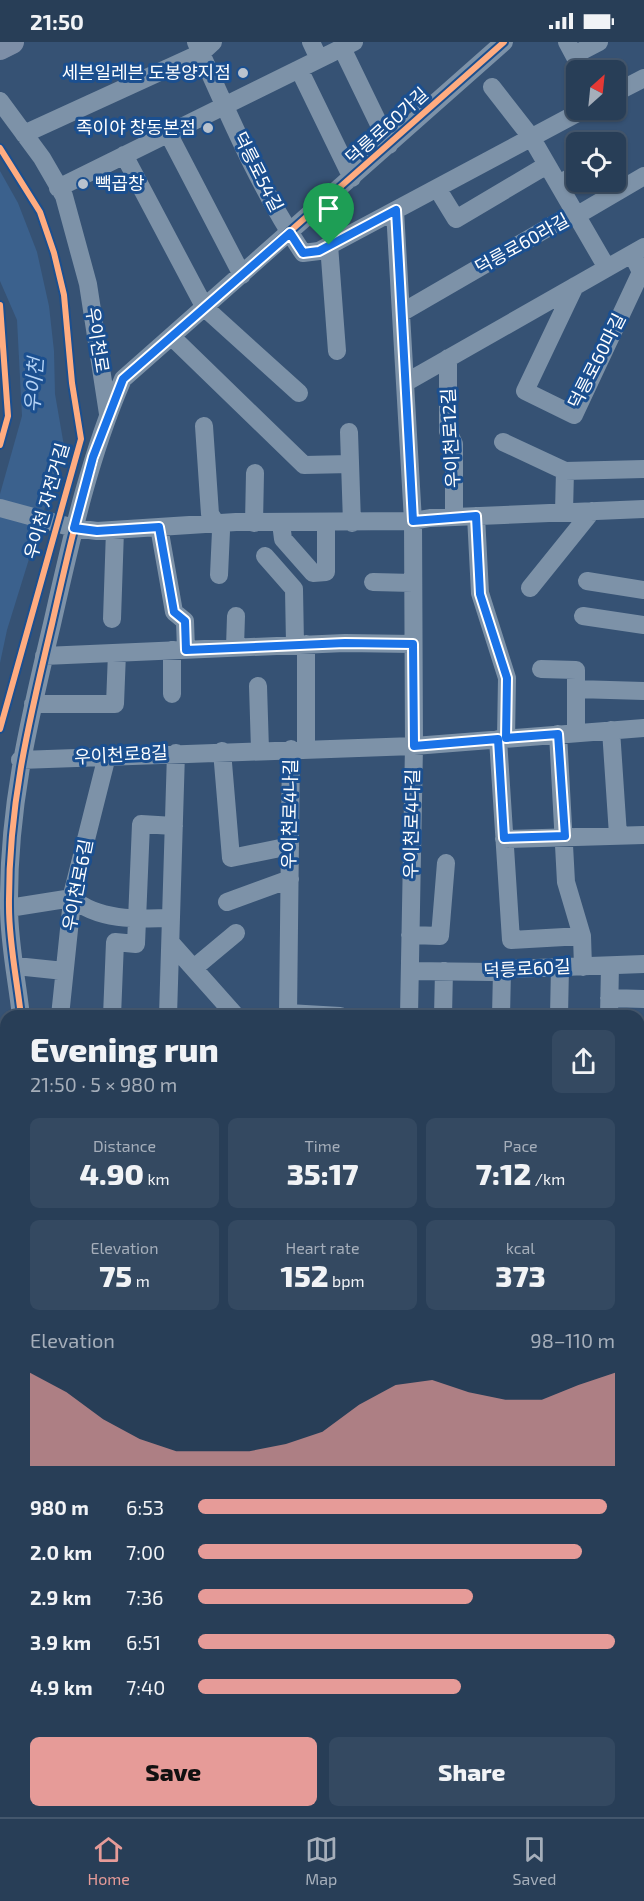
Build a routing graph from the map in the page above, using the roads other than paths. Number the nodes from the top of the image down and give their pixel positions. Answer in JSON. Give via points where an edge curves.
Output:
{"nodes":[{"id":1,"x":12,"y":42,"type":"edge"},
{"id":2,"x":311,"y":42,"type":"edge"},
{"id":3,"x":504,"y":42,"type":"edge"},
{"id":4,"x":599,"y":42,"type":"edge"},
{"id":5,"x":348,"y":45,"type":"edge"},
{"id":6,"x":203,"y":46,"type":"edge"},
{"id":7,"x":0,"y":48,"type":"edge"},
{"id":8,"x":574,"y":56,"type":"edge"},
{"id":9,"x":319,"y":59,"type":"junction"},
{"id":10,"x":298,"y":69,"type":"junction"},
{"id":11,"x":644,"y":78,"type":"edge"},
{"id":12,"x":492,"y":87,"type":"dead end"},
{"id":13,"x":626,"y":87,"type":"edge"},
{"id":14,"x":0,"y":101,"type":"edge"},
{"id":15,"x":224,"y":105,"type":"junction"},
{"id":16,"x":566,"y":119,"type":"edge"},
{"id":17,"x":168,"y":133,"type":"junction"},
{"id":18,"x":24,"y":134,"type":"junction"},
{"id":19,"x":531,"y":137,"type":"junction"},
{"id":20,"x":389,"y":145,"type":"junction"},
{"id":21,"x":124,"y":155,"type":"junction"},
{"id":22,"x":547,"y":165,"type":"junction"},
{"id":23,"x":644,"y":176,"type":"edge"},
{"id":24,"x":352,"y":178,"type":"junction"},
{"id":25,"x":566,"y":180,"type":"edge"},
{"id":26,"x":559,"y":184,"type":"junction"},
{"id":27,"x":58,"y":188,"type":"junction"},
{"id":28,"x":437,"y":188,"type":"junction"},
{"id":29,"x":396,"y":210,"type":"junction"},
{"id":30,"x":576,"y":214,"type":"junction"},
{"id":31,"x":290,"y":233,"type":"junction"},
{"id":32,"x":329,"y":245,"type":"junction"},
{"id":33,"x":638,"y":251,"type":"edge"},
{"id":34,"x":607,"y":268,"type":"junction"},
{"id":35,"x":242,"y":275,"type":"junction"},
{"id":36,"x":575,"y":286,"type":"junction"},
{"id":37,"x":205,"y":308,"type":"junction"},
{"id":38,"x":401,"y":313,"type":"junction"},
{"id":39,"x":172,"y":337,"type":"junction"},
{"id":40,"x":337,"y":351,"type":"dead end"},
{"id":41,"x":448,"y":358,"type":"junction"},
{"id":42,"x":101,"y":364,"type":"junction"},
{"id":43,"x":123,"y":379,"type":"junction"},
{"id":44,"x":405,"y":383,"type":"junction"},
{"id":45,"x":299,"y":393,"type":"dead end"},
{"id":46,"x":108,"y":414,"type":"junction"},
{"id":47,"x":204,"y":426,"type":"dead end"},
{"id":48,"x":349,"y":432,"type":"dead end"},
{"id":49,"x":502,"y":442,"type":"dead end"},
{"id":50,"x":350,"y":464,"type":"junction"},
{"id":51,"x":644,"y":469,"type":"edge"},
{"id":52,"x":565,"y":471,"type":"junction"},
{"id":53,"x":255,"y":473,"type":"dead end"},
{"id":54,"x":0,"y":508,"type":"edge"},
{"id":55,"x":644,"y":509,"type":"edge"},
{"id":56,"x":592,"y":511,"type":"junction"},
{"id":57,"x":564,"y":512,"type":"junction"},
{"id":58,"x":476,"y":516,"type":"junction"},
{"id":59,"x":454,"y":517,"type":"junction"},
{"id":60,"x":413,"y":521,"type":"junction"},
{"id":61,"x":254,"y":523,"type":"junction"},
{"id":62,"x":281,"y":523,"type":"junction"},
{"id":63,"x":326,"y":523,"type":"junction"},
{"id":64,"x":352,"y":523,"type":"junction"},
{"id":65,"x":217,"y":524,"type":"junction"},
{"id":66,"x":159,"y":527,"type":"junction"},
{"id":67,"x":74,"y":528,"type":"junction"},
{"id":68,"x":115,"y":530,"type":"junction"},
{"id":69,"x":265,"y":556,"type":"dead end"},
{"id":70,"x":219,"y":575,"type":"dead end"},
{"id":71,"x":587,"y":581,"type":"dead end"},
{"id":72,"x":373,"y":582,"type":"dead end"},
{"id":73,"x":413,"y":583,"type":"junction"},
{"id":74,"x":531,"y":588,"type":"dead end"},
{"id":75,"x":644,"y":591,"type":"edge"},
{"id":76,"x":236,"y":616,"type":"dead end"},
{"id":77,"x":583,"y":616,"type":"dead end"},
{"id":78,"x":112,"y":619,"type":"dead end"},
{"id":79,"x":644,"y":626,"type":"edge"},
{"id":80,"x":300,"y":644,"type":"junction"},
{"id":81,"x":413,"y":644,"type":"junction"},
{"id":82,"x":235,"y":647,"type":"junction"},
{"id":83,"x":179,"y":650,"type":"junction"},
{"id":84,"x":117,"y":653,"type":"junction"},
{"id":85,"x":44,"y":657,"type":"junction"},
{"id":86,"x":541,"y":669,"type":"dead end"},
{"id":87,"x":258,"y":686,"type":"dead end"},
{"id":88,"x":576,"y":689,"type":"junction"},
{"id":89,"x":644,"y":691,"type":"edge"},
{"id":90,"x":172,"y":694,"type":"dead end"},
{"id":91,"x":33,"y":704,"type":"junction"},
{"id":92,"x":644,"y":728,"type":"edge"},
{"id":93,"x":611,"y":730,"type":"junction"},
{"id":94,"x":567,"y":734,"type":"junction"},
{"id":95,"x":502,"y":739,"type":"junction"},
{"id":96,"x":414,"y":746,"type":"junction"},
{"id":97,"x":299,"y":749,"type":"junction"},
{"id":98,"x":261,"y":750,"type":"junction"},
{"id":99,"x":222,"y":751,"type":"junction"},
{"id":100,"x":176,"y":753,"type":"junction"},
{"id":101,"x":107,"y":756,"type":"junction"},
{"id":102,"x":20,"y":760,"type":"junction"},
{"id":103,"x":174,"y":826,"type":"junction"},
{"id":104,"x":618,"y":835,"type":"junction"},
{"id":105,"x":644,"y":835,"type":"edge"},
{"id":106,"x":565,"y":836,"type":"junction"},
{"id":107,"x":504,"y":838,"type":"junction"},
{"id":108,"x":290,"y":846,"type":"junction"},
{"id":109,"x":446,"y":863,"type":"dead end"},
{"id":110,"x":290,"y":879,"type":"junction"},
{"id":111,"x":72,"y":898,"type":"junction"},
{"id":112,"x":227,"y":902,"type":"dead end"},
{"id":113,"x":9,"y":908,"type":"junction"},
{"id":114,"x":171,"y":918,"type":"junction"},
{"id":115,"x":137,"y":919,"type":"junction"},
{"id":116,"x":236,"y":933,"type":"dead end"},
{"id":117,"x":410,"y":935,"type":"junction"},
{"id":118,"x":582,"y":936,"type":"junction"},
{"id":119,"x":171,"y":943,"type":"junction"},
{"id":120,"x":644,"y":964,"type":"edge"},
{"id":121,"x":16,"y":966,"type":"junction"},
{"id":122,"x":610,"y":966,"type":"junction"},
{"id":123,"x":560,"y":967,"type":"junction"},
{"id":124,"x":583,"y":967,"type":"junction"},
{"id":125,"x":194,"y":968,"type":"junction"},
{"id":126,"x":502,"y":970,"type":"junction"},
{"id":127,"x":64,"y":971,"type":"junction"},
{"id":128,"x":410,"y":971,"type":"junction"},
{"id":129,"x":444,"y":971,"type":"junction"},
{"id":130,"x":644,"y":999,"type":"edge"},
{"id":131,"x":609,"y":1007,"type":"edge"},
{"id":132,"x":20,"y":1010,"type":"edge"},
{"id":133,"x":61,"y":1010,"type":"edge"},
{"id":134,"x":112,"y":1010,"type":"edge"},
{"id":135,"x":168,"y":1010,"type":"edge"},
{"id":136,"x":231,"y":1010,"type":"edge"},
{"id":137,"x":288,"y":1010,"type":"edge"},
{"id":138,"x":409,"y":1010,"type":"edge"},
{"id":139,"x":443,"y":1010,"type":"edge"},
{"id":140,"x":501,"y":1010,"type":"edge"},
{"id":141,"x":559,"y":1010,"type":"edge"}],
"edges":[{"from":1,"to":7,"type":"main road"},
{"from":2,"to":9,"type":"street"},
{"from":3,"to":20,"type":"street","name":"덕릉로60가길"},
{"from":4,"to":8,"type":"street"},
{"from":5,"to":9,"type":"street"},
{"from":5,"to":20,"type":"street"},
{"from":6,"to":15,"type":"street","name":"덕릉로54길"},
{"from":6,"to":18,"type":"street"},
{"from":9,"to":10,"type":"street"},
{"from":10,"to":15,"type":"street"},
{"from":10,"to":24,"type":"street"},
{"from":11,"to":13,"type":"street"},
{"from":12,"to":19,"type":"street"},
{"from":14,"to":18,"type":"street","name":"우이천로"},
{"from":15,"to":17,"type":"street"},
{"from":15,"to":31,"type":"street","name":"덕릉로54길"},
{"from":16,"to":19,"type":"street"},
{"from":17,"to":21,"type":"street"},
{"from":17,"to":35,"type":"street"},
{"from":18,"to":27,"type":"street","name":"우이천로"},
{"from":19,"to":22,"type":"street"},
{"from":19,"to":28,"type":"street"},
{"from":20,"to":24,"type":"street","name":"덕릉로60가길"},
{"from":21,"to":27,"type":"street"},
{"from":21,"to":37,"type":"street"},
{"from":22,"to":26,"type":"street"},
{"from":22,"to":28,"type":"street","via":[[456,219]]},
{"from":23,"to":30,"type":"street","name":"덕릉로60라길"},
{"from":24,"to":31,"type":"street","name":"덕릉로60가길"},
{"from":25,"to":26,"type":"street"},
{"from":26,"to":30,"type":"street"},
{"from":27,"to":42,"type":"street","name":"우이천로","via":[[64,196],[88,284]]},
{"from":28,"to":29,"type":"street"},
{"from":29,"to":32,"type":"street"},
{"from":29,"to":38,"type":"street","name":"우이천로4다길"},
{"from":30,"to":34,"type":"street"},
{"from":30,"to":38,"type":"street","name":"덕릉로60라길"},
{"from":31,"to":32,"type":"street","via":[[303,253]]},
{"from":31,"to":35,"type":"street","name":"덕릉로54길"},
{"from":32,"to":40,"type":"street"},
{"from":33,"to":34,"type":"street","name":"덕릉로60마길"},
{"from":33,"to":36,"type":"street","name":"덕릉로60마길","via":[[641,272],[574,415],[525,391]]},
{"from":34,"to":36,"type":"street","name":"덕릉로60마길"},
{"from":35,"to":37,"type":"street","name":"덕릉로54길"},
{"from":36,"to":41,"type":"street","name":"덕릉로60마길"},
{"from":37,"to":39,"type":"street","name":"덕릉로54길"},
{"from":37,"to":45,"type":"street"},
{"from":38,"to":44,"type":"street","name":"우이천로4다길"},
{"from":39,"to":43,"type":"street","name":"덕릉로54길"},
{"from":39,"to":50,"type":"street","via":[[303,465]]},
{"from":41,"to":44,"type":"street","name":"덕릉로60마길"},
{"from":41,"to":59,"type":"street","name":"우이천로12길"},
{"from":42,"to":43,"type":"street","via":[[107,372]]},
{"from":42,"to":46,"type":"street","name":"우이천로"},
{"from":43,"to":46,"type":"street","name":"덕릉로54길"},
{"from":44,"to":60,"type":"street","name":"우이천로4다길"},
{"from":46,"to":67,"type":"street","name":"우이천로"},
{"from":47,"to":65,"type":"street","via":[[210,514]]},
{"from":48,"to":50,"type":"street"},
{"from":49,"to":52,"type":"street"},
{"from":50,"to":64,"type":"street"},
{"from":51,"to":52,"type":"street"},
{"from":52,"to":57,"type":"street"},
{"from":53,"to":61,"type":"street"},
{"from":54,"to":67,"type":"street"},
{"from":55,"to":56,"type":"street"},
{"from":56,"to":57,"type":"street"},
{"from":56,"to":74,"type":"street"},
{"from":57,"to":58,"type":"street"},
{"from":58,"to":59,"type":"street"},
{"from":58,"to":95,"type":"street","via":[[480,594],[507,678]]},
{"from":59,"to":60,"type":"street"},
{"from":60,"to":64,"type":"street"},
{"from":60,"to":73,"type":"street","name":"우이천로4다길"},
{"from":61,"to":62,"type":"street"},
{"from":61,"to":65,"type":"street"},
{"from":62,"to":63,"type":"street"},
{"from":62,"to":63,"type":"street","via":[[284,539],[313,573],[326,572]]},
{"from":63,"to":64,"type":"street"},
{"from":65,"to":66,"type":"street"},
{"from":65,"to":70,"type":"street","via":[[221,531]]},
{"from":66,"to":68,"type":"street"},
{"from":66,"to":83,"type":"street","via":[[174,612],[185,621]]},
{"from":67,"to":68,"type":"street"},
{"from":67,"to":85,"type":"street","name":"우이천로"},
{"from":68,"to":78,"type":"street"},
{"from":69,"to":80,"type":"street","via":[[294,589]]},
{"from":71,"to":75,"type":"street"},
{"from":72,"to":73,"type":"street"},
{"from":73,"to":81,"type":"street","name":"우이천로4다길"},
{"from":76,"to":82,"type":"street"},
{"from":77,"to":79,"type":"street"},
{"from":80,"to":81,"type":"street"},
{"from":80,"to":82,"type":"street"},
{"from":80,"to":97,"type":"street"},
{"from":81,"to":96,"type":"street","name":"우이천로4다길"},
{"from":82,"to":83,"type":"street"},
{"from":83,"to":84,"type":"street"},
{"from":83,"to":90,"type":"street"},
{"from":84,"to":85,"type":"street"},
{"from":84,"to":91,"type":"street","via":[[115,704]]},
{"from":85,"to":91,"type":"street","name":"우이천로"},
{"from":86,"to":88,"type":"street","via":[[576,670]]},
{"from":87,"to":98,"type":"street"},
{"from":88,"to":89,"type":"street"},
{"from":88,"to":94,"type":"street"},
{"from":91,"to":102,"type":"street","name":"우이천로"},
{"from":92,"to":93,"type":"street","name":"우이천로8길"},
{"from":93,"to":94,"type":"street","name":"우이천로8길"},
{"from":93,"to":104,"type":"street"},
{"from":94,"to":95,"type":"street","name":"우이천로8길"},
{"from":94,"to":106,"type":"street"},
{"from":95,"to":96,"type":"street","name":"우이천로8길"},
{"from":95,"to":107,"type":"street"},
{"from":96,"to":97,"type":"street","name":"우이천로8길"},
{"from":96,"to":117,"type":"street","name":"우이천로4다길"},
{"from":97,"to":98,"type":"street","name":"우이천로8길"},
{"from":97,"to":108,"type":"street","name":"우이천로4나길"},
{"from":98,"to":99,"type":"street","name":"우이천로8길"},
{"from":99,"to":100,"type":"street","name":"우이천로8길"},
{"from":99,"to":108,"type":"street","via":[[231,858]]},
{"from":100,"to":101,"type":"street","name":"우이천로8길"},
{"from":100,"to":103,"type":"street"},
{"from":101,"to":102,"type":"street","name":"우이천로8길"},
{"from":101,"to":111,"type":"street","name":"우이천로6길"},
{"from":102,"to":113,"type":"street","name":"우이천로"},
{"from":103,"to":114,"type":"street"},
{"from":103,"to":115,"type":"street","via":[[141,824]]},
{"from":104,"to":105,"type":"street"},
{"from":104,"to":106,"type":"street"},
{"from":106,"to":107,"type":"street"},
{"from":106,"to":118,"type":"street","via":[[566,882]]},
{"from":107,"to":118,"type":"street","via":[[511,940]]},
{"from":108,"to":110,"type":"street","name":"우이천로4나길"},
{"from":109,"to":117,"type":"street","name":"우이천로4다길","via":[[440,936]]},
{"from":110,"to":112,"type":"street","name":"우이천로4나길"},
{"from":110,"to":137,"type":"street","name":"우이천로4나길"},
{"from":111,"to":113,"type":"street"},
{"from":111,"to":115,"type":"street","via":[[82,907]]},
{"from":111,"to":127,"type":"street","name":"우이천로6길"},
{"from":113,"to":121,"type":"street","name":"우이천로"},
{"from":114,"to":115,"type":"street"},
{"from":114,"to":119,"type":"street"},
{"from":115,"to":134,"type":"street","via":[[136,944],[115,942]]},
{"from":116,"to":125,"type":"street"},
{"from":117,"to":128,"type":"street","name":"우이천로4다길"},
{"from":118,"to":124,"type":"street"},
{"from":119,"to":125,"type":"street"},
{"from":119,"to":135,"type":"street"},
{"from":120,"to":122,"type":"street","name":"덕릉로60길"},
{"from":121,"to":127,"type":"street"},
{"from":121,"to":132,"type":"street","name":"우이천로"},
{"from":122,"to":124,"type":"street","name":"덕릉로60길"},
{"from":122,"to":131,"type":"street"},
{"from":123,"to":124,"type":"street","name":"덕릉로60길"},
{"from":123,"to":126,"type":"street","name":"덕릉로60길"},
{"from":123,"to":141,"type":"street"},
{"from":125,"to":136,"type":"street"},
{"from":126,"to":129,"type":"street","name":"덕릉로60길"},
{"from":126,"to":140,"type":"street"},
{"from":127,"to":133,"type":"street","name":"우이천로6길"},
{"from":128,"to":129,"type":"street","name":"덕릉로60길"},
{"from":128,"to":138,"type":"street","name":"우이천로4다길"},
{"from":129,"to":139,"type":"street"},
{"from":130,"to":131,"type":"street"}]}
